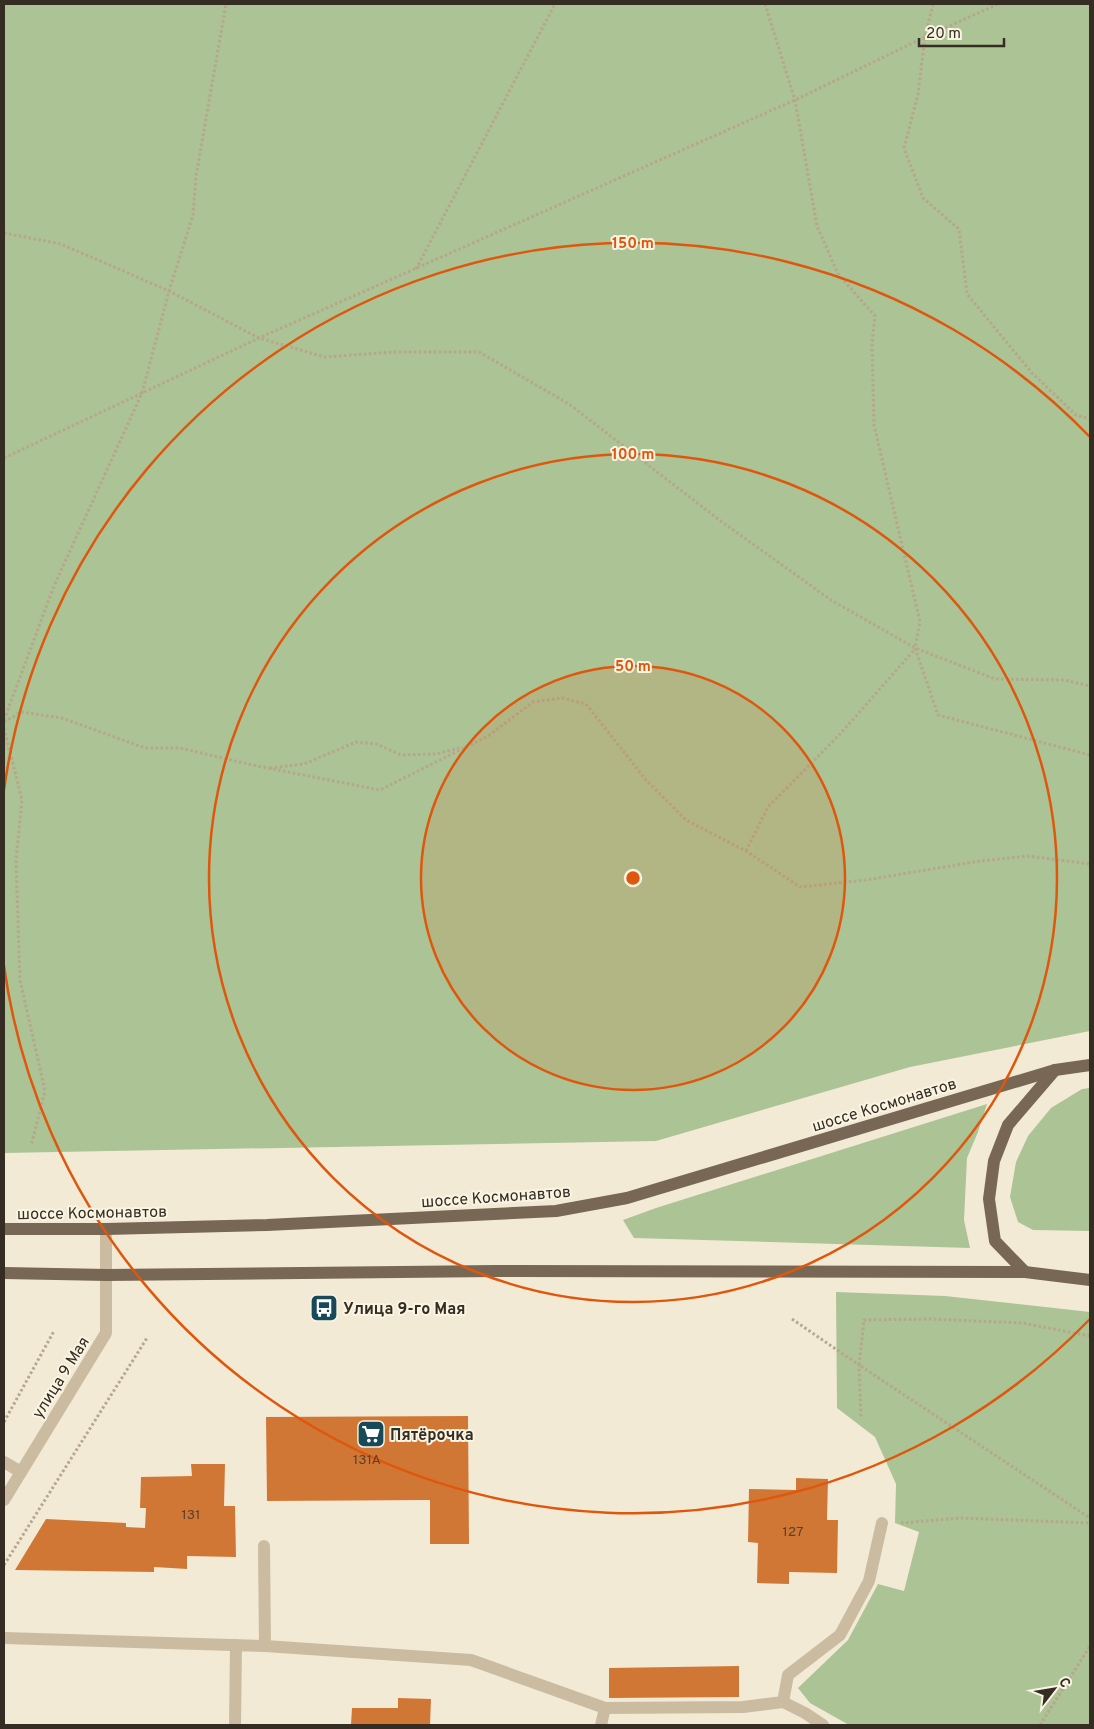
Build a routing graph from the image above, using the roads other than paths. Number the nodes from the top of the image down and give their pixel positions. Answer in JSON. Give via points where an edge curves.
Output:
{"nodes":[{"id":1,"x":1090,"y":1065,"type":"edge"},
{"id":2,"x":1055,"y":1070,"type":"junction"},
{"id":3,"x":4,"y":1229,"type":"edge"},
{"id":4,"x":106,"y":1229,"type":"junction"},
{"id":5,"x":1025,"y":1272,"type":"junction"},
{"id":6,"x":4,"y":1273,"type":"edge"},
{"id":7,"x":107,"y":1274,"type":"junction"},
{"id":8,"x":1090,"y":1280,"type":"edge"},
{"id":9,"x":4,"y":1462,"type":"edge"},
{"id":10,"x":21,"y":1472,"type":"junction"},
{"id":11,"x":4,"y":1500,"type":"edge"},
{"id":12,"x":882,"y":1523,"type":"road end"},
{"id":13,"x":264,"y":1546,"type":"dead end"},
{"id":14,"x":4,"y":1638,"type":"edge"},
{"id":15,"x":236,"y":1645,"type":"junction"},
{"id":16,"x":265,"y":1646,"type":"junction"},
{"id":17,"x":782,"y":1702,"type":"junction"},
{"id":18,"x":605,"y":1708,"type":"junction"},
{"id":19,"x":235,"y":1725,"type":"edge"},
{"id":20,"x":601,"y":1725,"type":"edge"},
{"id":21,"x":822,"y":1725,"type":"edge"}],
"edges":[{"from":1,"to":2,"type":"main road","name":"шоссе Космонавтов"},
{"from":2,"to":4,"type":"main road","name":"шоссе Космонавтов","via":[[627,1198],[556,1211]]},
{"from":2,"to":5,"type":"main road","via":[[1008,1125],[994,1161],[989,1199],[995,1241]]},
{"from":3,"to":4,"type":"main road","name":"шоссе Космонавтов"},
{"from":4,"to":7,"type":"street","name":"улица 9 Мая"},
{"from":5,"to":7,"type":"main road"},
{"from":5,"to":8,"type":"main road"},
{"from":6,"to":7,"type":"main road"},
{"from":7,"to":10,"type":"street","name":"улица 9 Мая","via":[[106,1333]]},
{"from":9,"to":10,"type":"street"},
{"from":10,"to":11,"type":"street","name":"улица 9 Мая"},
{"from":12,"to":17,"type":"street","via":[[869,1581],[844,1627],[840,1634],[788,1675]]},
{"from":13,"to":16,"type":"street"},
{"from":14,"to":15,"type":"street"},
{"from":15,"to":16,"type":"street"},
{"from":15,"to":19,"type":"street"},
{"from":16,"to":18,"type":"street","via":[[471,1660]]},
{"from":17,"to":18,"type":"street","via":[[743,1707]]},
{"from":17,"to":21,"type":"street"},
{"from":18,"to":20,"type":"street"}]}
